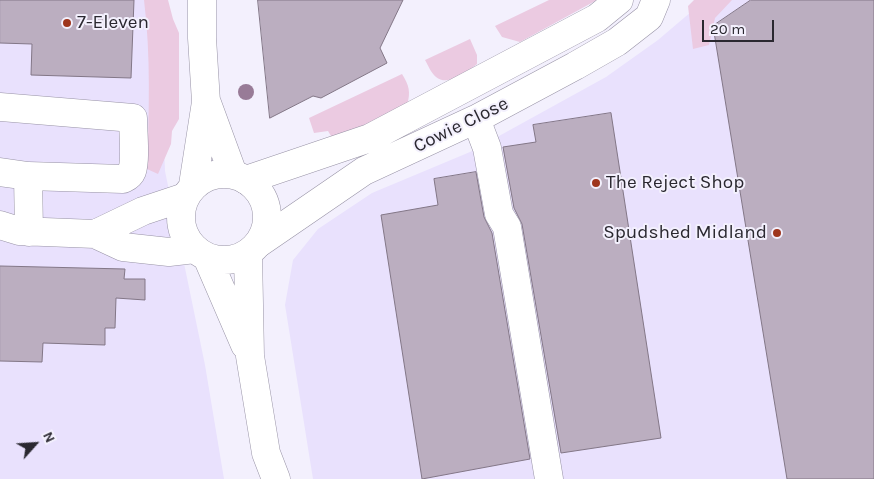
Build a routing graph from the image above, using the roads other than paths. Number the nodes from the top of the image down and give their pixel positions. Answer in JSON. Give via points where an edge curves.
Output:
{"nodes":[{"id":1,"x":202,"y":0,"type":"edge"},
{"id":2,"x":619,"y":0,"type":"edge"},
{"id":3,"x":656,"y":0,"type":"edge"},
{"id":4,"x":206,"y":102,"type":"junction"},
{"id":5,"x":0,"y":107,"type":"edge"},
{"id":6,"x":476,"y":119,"type":"junction"},
{"id":7,"x":0,"y":172,"type":"edge"},
{"id":8,"x":28,"y":176,"type":"junction"},
{"id":9,"x":240,"y":177,"type":"junction"},
{"id":10,"x":189,"y":191,"type":"junction"},
{"id":11,"x":12,"y":232,"type":"edge"},
{"id":12,"x":95,"y":234,"type":"junction"},
{"id":13,"x":253,"y":248,"type":"junction"},
{"id":14,"x":201,"y":253,"type":"junction"},
{"id":15,"x":250,"y":356,"type":"junction"},
{"id":16,"x":265,"y":466,"type":"edge"},
{"id":17,"x":276,"y":479,"type":"edge"},
{"id":18,"x":549,"y":479,"type":"edge"}],
"edges":[{"from":1,"to":4,"type":"street"},
{"from":2,"to":9,"type":"street","name":"Cowie Close","via":[[597,18],[370,138]]},
{"from":3,"to":6,"type":"street","name":"Cowie Close","via":[[649,17],[617,42]]},
{"from":4,"to":9,"type":"street"},
{"from":4,"to":10,"type":"street"},
{"from":5,"to":8,"type":"street","via":[[134,118],[133,165],[128,177]]},
{"from":6,"to":13,"type":"street","name":"Cowie Close","via":[[364,171]]},
{"from":6,"to":18,"type":"street","via":[[487,148],[499,214],[507,228]]},
{"from":7,"to":8,"type":"street"},
{"from":8,"to":11,"type":"street"},
{"from":9,"to":10,"type":"street","via":[[219,173],[205,178]]},
{"from":9,"to":13,"type":"street","via":[[257,189],[265,202],[265,230]]},
{"from":10,"to":12,"type":"street"},
{"from":10,"to":14,"type":"street","via":[[181,211],[181,225],[186,238]]},
{"from":11,"to":12,"type":"street"},
{"from":12,"to":14,"type":"street","via":[[124,247]]},
{"from":13,"to":14,"type":"street","via":[[235,259],[222,260]]},
{"from":13,"to":15,"type":"street"},
{"from":14,"to":15,"type":"street"},
{"from":15,"to":16,"type":"street"},
{"from":16,"to":17,"type":"street"}]}
